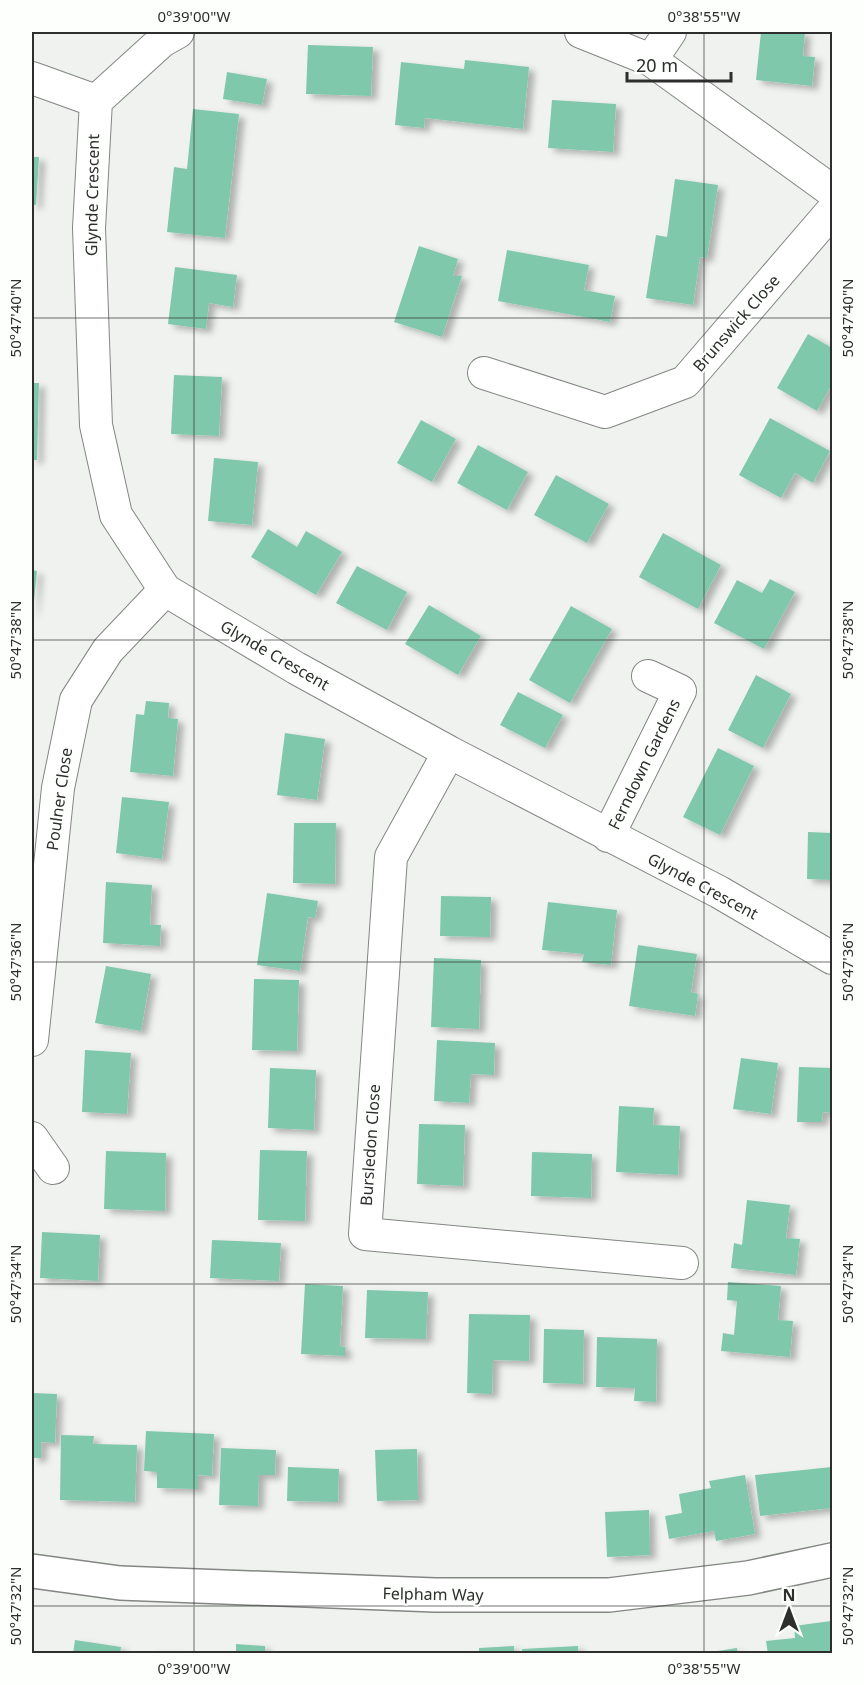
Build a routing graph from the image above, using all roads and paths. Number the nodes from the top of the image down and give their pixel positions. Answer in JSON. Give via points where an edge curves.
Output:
{"nodes":[{"id":1,"x":178,"y":32,"type":"edge"},
{"id":2,"x":581,"y":32,"type":"edge"},
{"id":3,"x":670,"y":32,"type":"edge"},
{"id":4,"x":651,"y":60,"type":"junction"},
{"id":5,"x":32,"y":78,"type":"edge"},
{"id":6,"x":96,"y":101,"type":"junction"},
{"id":7,"x":832,"y":191,"type":"edge"},
{"id":8,"x":832,"y":211,"type":"edge"},
{"id":9,"x":484,"y":373,"type":"dead end"},
{"id":10,"x":165,"y":590,"type":"junction"},
{"id":11,"x":648,"y":676,"type":"dead end"},
{"id":12,"x":449,"y":752,"type":"junction"},
{"id":13,"x":45,"y":786,"type":"edge"},
{"id":14,"x":608,"y":836,"type":"junction"},
{"id":15,"x":832,"y":958,"type":"edge"},
{"id":16,"x":32,"y":1040,"type":"edge"},
{"id":17,"x":32,"y":1138,"type":"edge"},
{"id":18,"x":53,"y":1168,"type":"dead end"},
{"id":19,"x":682,"y":1263,"type":"dead end"},
{"id":20,"x":832,"y":1560,"type":"edge"},
{"id":21,"x":32,"y":1571,"type":"edge"}],
"edges":[{"from":1,"to":6,"type":"street","via":[[162,41]]},
{"from":2,"to":4,"type":"street"},
{"from":3,"to":4,"type":"street"},
{"from":4,"to":7,"type":"street"},
{"from":5,"to":6,"type":"street"},
{"from":6,"to":10,"type":"street","name":"Glynde Crescent","via":[[89,228],[96,425],[116,515]]},
{"from":8,"to":9,"type":"street","name":"Brunswick Close","via":[[685,382],[604,411]]},
{"from":10,"to":12,"type":"street","name":"Glynde Crescent"},
{"from":10,"to":13,"type":"street","name":"Poulner Close","via":[[108,650],[76,700]]},
{"from":11,"to":14,"type":"street","name":"Ferndown Gardens","via":[[680,691]]},
{"from":12,"to":14,"type":"street","name":"Glynde Crescent"},
{"from":12,"to":19,"type":"street","name":"Bursledon Close","via":[[391,857],[365,1234]]},
{"from":13,"to":16,"type":"street","name":"Poulner Close"},
{"from":14,"to":15,"type":"street","name":"Glynde Crescent","via":[[719,892]]},
{"from":17,"to":18,"type":"street"},
{"from":20,"to":21,"type":"main road","name":"Felpham Way","via":[[748,1578],[609,1595],[435,1595],[167,1585]]}]}
